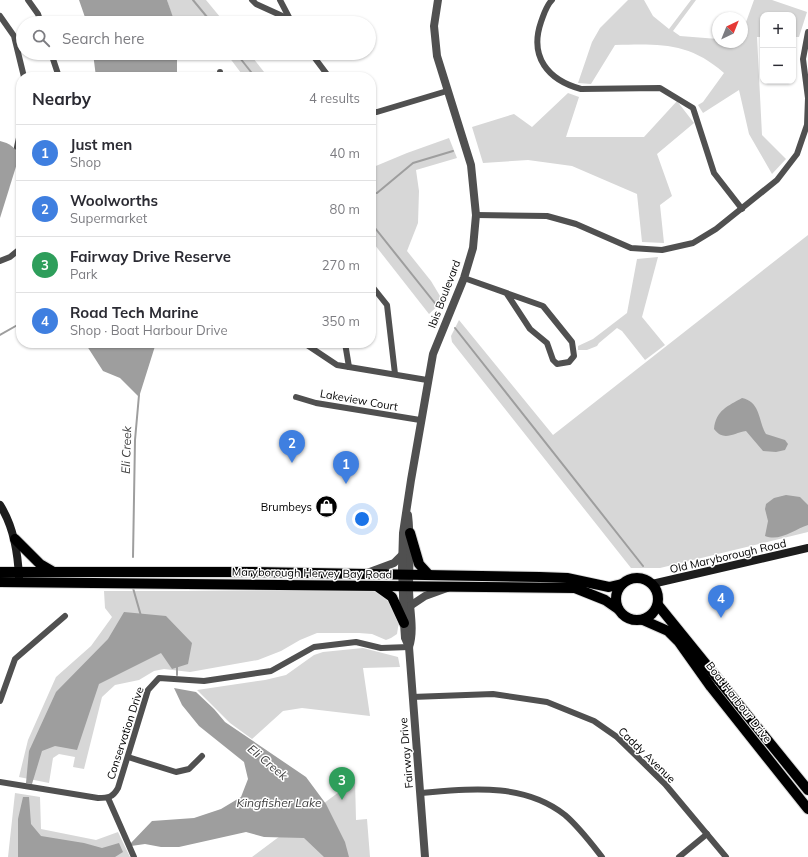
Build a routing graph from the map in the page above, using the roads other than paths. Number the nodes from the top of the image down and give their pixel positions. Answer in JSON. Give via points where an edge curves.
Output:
{"nodes":[{"id":1,"x":28,"y":0,"type":"edge"},
{"id":2,"x":252,"y":0,"type":"edge"},
{"id":3,"x":280,"y":0,"type":"edge"},
{"id":4,"x":438,"y":0,"type":"edge"},
{"id":5,"x":552,"y":0,"type":"edge"},
{"id":6,"x":0,"y":16,"type":"edge"},
{"id":7,"x":39,"y":16,"type":"edge"},
{"id":8,"x":280,"y":16,"type":"edge"},
{"id":9,"x":288,"y":16,"type":"edge"},
{"id":10,"x":808,"y":32,"type":"edge"},
{"id":11,"x":16,"y":44,"type":"edge"},
{"id":12,"x":20,"y":60,"type":"edge"},
{"id":13,"x":53,"y":60,"type":"edge"},
{"id":14,"x":316,"y":60,"type":"edge"},
{"id":15,"x":23,"y":72,"type":"edge"},
{"id":16,"x":57,"y":72,"type":"edge"},
{"id":17,"x":325,"y":72,"type":"edge"},
{"id":18,"x":447,"y":91,"type":"junction"},
{"id":19,"x":376,"y":112,"type":"edge"},
{"id":20,"x":807,"y":125,"type":"edge"},
{"id":21,"x":742,"y":209,"type":"junction"},
{"id":22,"x":476,"y":214,"type":"junction"},
{"id":23,"x":16,"y":252,"type":"edge"},
{"id":24,"x":0,"y":261,"type":"edge"},
{"id":25,"x":464,"y":278,"type":"junction"},
{"id":26,"x":376,"y":291,"type":"edge"},
{"id":27,"x":507,"y":294,"type":"junction"},
{"id":28,"x":311,"y":348,"type":"edge"},
{"id":29,"x":347,"y":348,"type":"edge"},
{"id":30,"x":349,"y":367,"type":"junction"},
{"id":31,"x":395,"y":374,"type":"junction"},
{"id":32,"x":427,"y":380,"type":"junction"},
{"id":33,"x":296,"y":397,"type":"dead end"},
{"id":34,"x":420,"y":420,"type":"junction"},
{"id":35,"x":407,"y":504,"type":"junction"},
{"id":36,"x":0,"y":505,"type":"edge"},
{"id":37,"x":410,"y":533,"type":"junction"},
{"id":38,"x":14,"y":539,"type":"junction"},
{"id":39,"x":808,"y":548,"type":"edge"},
{"id":40,"x":402,"y":555,"type":"junction"},
{"id":41,"x":53,"y":571,"type":"junction"},
{"id":42,"x":0,"y":572,"type":"edge"},
{"id":43,"x":19,"y":572,"type":"junction"},
{"id":44,"x":362,"y":574,"type":"junction"},
{"id":45,"x":406,"y":575,"type":"junction"},
{"id":46,"x":429,"y":575,"type":"junction"},
{"id":47,"x":0,"y":582,"type":"edge"},
{"id":48,"x":19,"y":583,"type":"junction"},
{"id":49,"x":622,"y":584,"type":"junction"},
{"id":50,"x":652,"y":584,"type":"junction"},
{"id":51,"x":377,"y":586,"type":"junction"},
{"id":52,"x":406,"y":587,"type":"junction"},
{"id":53,"x":447,"y":588,"type":"junction"},
{"id":54,"x":658,"y":605,"type":"junction"},
{"id":55,"x":410,"y":606,"type":"junction"},
{"id":56,"x":618,"y":609,"type":"junction"},
{"id":57,"x":65,"y":616,"type":"dead end"},
{"id":58,"x":643,"y":620,"type":"junction"},
{"id":59,"x":404,"y":623,"type":"junction"},
{"id":60,"x":409,"y":647,"type":"junction"},
{"id":61,"x":412,"y":697,"type":"junction"},
{"id":62,"x":0,"y":701,"type":"edge"},
{"id":63,"x":202,"y":756,"type":"dead end"},
{"id":64,"x":128,"y":757,"type":"junction"},
{"id":65,"x":0,"y":782,"type":"edge"},
{"id":66,"x":808,"y":790,"type":"edge"},
{"id":67,"x":420,"y":793,"type":"junction"},
{"id":68,"x":108,"y":798,"type":"junction"},
{"id":69,"x":808,"y":809,"type":"edge"},
{"id":70,"x":707,"y":834,"type":"junction"},
{"id":71,"x":134,"y":857,"type":"edge"},
{"id":72,"x":425,"y":857,"type":"edge"},
{"id":73,"x":602,"y":857,"type":"edge"},
{"id":74,"x":679,"y":857,"type":"edge"},
{"id":75,"x":726,"y":857,"type":"edge"}],
"edges":[{"from":1,"to":7,"type":"street"},
{"from":2,"to":8,"type":"street"},
{"from":3,"to":9,"type":"street"},
{"from":4,"to":18,"type":"street","name":"Ibis Boulevard","via":[[434,26],[437,56]]},
{"from":5,"to":21,"type":"street","via":[[548,4],[539,29],[537,52],[547,71],[570,86],[581,89],[660,88],[693,108],[714,173]]},
{"from":6,"to":11,"type":"street","via":[[14,36]]},
{"from":10,"to":20,"type":"street","via":[[803,59],[808,98]]},
{"from":12,"to":15,"type":"street"},
{"from":13,"to":16,"type":"street"},
{"from":14,"to":17,"type":"street"},
{"from":18,"to":19,"type":"street"},
{"from":18,"to":22,"type":"street","name":"Ibis Boulevard","via":[[471,165]]},
{"from":20,"to":21,"type":"street","via":[[797,154],[783,173]]},
{"from":21,"to":22,"type":"street","via":[[693,243],[662,250],[631,248],[576,224],[547,216]]},
{"from":22,"to":25,"type":"street","name":"Ibis Boulevard","via":[[473,248]]},
{"from":23,"to":24,"type":"street"},
{"from":25,"to":27,"type":"street"},
{"from":25,"to":32,"type":"street","name":"Ibis Boulevard","via":[[433,354]]},
{"from":26,"to":31,"type":"street","via":[[387,305]]},
{"from":27,"to":27,"type":"street","via":[[543,306],[572,342],[574,356],[569,362],[557,364],[553,360],[547,343],[530,330]]},
{"from":28,"to":30,"type":"street","via":[[336,365]]},
{"from":29,"to":30,"type":"street"},
{"from":30,"to":31,"type":"street"},
{"from":31,"to":32,"type":"street"},
{"from":32,"to":34,"type":"street","name":"Ibis Boulevard"},
{"from":33,"to":34,"type":"street","name":"Lakeview Court","via":[[316,403]]},
{"from":34,"to":35,"type":"street","name":"Ibis Boulevard"},
{"from":35,"to":37,"type":"street","name":"Ibis Boulevard"},
{"from":35,"to":40,"type":"street","name":"Ibis Boulevard"},
{"from":36,"to":38,"type":"main road","via":[[7,516]]},
{"from":37,"to":45,"type":"street","name":"Ibis Boulevard"},
{"from":37,"to":46,"type":"main road","via":[[419,564]]},
{"from":38,"to":41,"type":"main road","via":[[40,564]]},
{"from":38,"to":43,"type":"main road"},
{"from":39,"to":50,"type":"main road","name":"Old Maryborough Road"},
{"from":40,"to":44,"type":"street","via":[[394,563]]},
{"from":40,"to":45,"type":"street","name":"Ibis Boulevard"},
{"from":41,"to":43,"type":"main road","name":"Maryborough Hervey Bay Road"},
{"from":41,"to":44,"type":"main road","name":"Maryborough Hervey Bay Road"},
{"from":42,"to":43,"type":"main road","name":"Maryborough Hervey Bay Road"},
{"from":43,"to":48,"type":"main road"},
{"from":44,"to":45,"type":"main road","name":"Maryborough Hervey Bay Road"},
{"from":45,"to":46,"type":"main road","name":"Maryborough Hervey Bay Road"},
{"from":45,"to":52,"type":"street","name":"Fairway Drive"},
{"from":46,"to":49,"type":"main road","name":"Maryborough Hervey Bay Road","via":[[560,578],[609,588]]},
{"from":47,"to":48,"type":"main road","name":"Maryborough Hervey Bay Road"},
{"from":48,"to":51,"type":"main road","name":"Maryborough Hervey Bay Road"},
{"from":49,"to":50,"type":"main road","via":[[631,579],[642,578]]},
{"from":49,"to":56,"type":"main road","via":[[616,595]]},
{"from":50,"to":54,"type":"main road","via":[[658,592]]},
{"from":51,"to":52,"type":"main road","name":"Maryborough Hervey Bay Road"},
{"from":51,"to":59,"type":"main road","via":[[392,597]]},
{"from":52,"to":53,"type":"main road","name":"Maryborough Hervey Bay Road"},
{"from":52,"to":55,"type":"street","name":"Fairway Drive"},
{"from":52,"to":59,"type":"street","name":"Fairway Drive"},
{"from":53,"to":55,"type":"street","via":[[425,596]]},
{"from":53,"to":56,"type":"main road","name":"Maryborough Hervey Bay Road","via":[[575,588],[605,600]]},
{"from":54,"to":58,"type":"main road","via":[[653,614]]},
{"from":54,"to":66,"type":"main road","name":"Boat Harbour Drive"},
{"from":55,"to":60,"type":"street","name":"Fairway Drive","via":[[412,638]]},
{"from":56,"to":58,"type":"main road","via":[[624,616]]},
{"from":57,"to":62,"type":"street","via":[[15,659]]},
{"from":58,"to":69,"type":"main road","name":"Boat Harbour Drive","via":[[668,631],[679,642],[711,688]]},
{"from":59,"to":60,"type":"street","name":"Fairway Drive","via":[[405,638]]},
{"from":60,"to":61,"type":"street","name":"Fairway Drive"},
{"from":60,"to":64,"type":"street","name":"Conservation Drive","via":[[381,648],[356,642],[314,647],[271,671],[204,681],[159,678],[148,690]]},
{"from":61,"to":67,"type":"street","name":"Fairway Drive"},
{"from":61,"to":70,"type":"street","name":"Caddy Avenue","via":[[493,694],[547,702],[594,722],[617,737],[655,774]]},
{"from":63,"to":64,"type":"street","via":[[189,769],[176,772]]},
{"from":64,"to":68,"type":"street","name":"Conservation Drive","via":[[118,788]]},
{"from":65,"to":68,"type":"street"},
{"from":67,"to":72,"type":"street","name":"Fairway Drive"},
{"from":67,"to":73,"type":"street","via":[[479,789],[511,790],[542,801],[566,816]]},
{"from":68,"to":71,"type":"street"},
{"from":70,"to":74,"type":"street"},
{"from":70,"to":75,"type":"street","name":"Caddy Avenue"}]}
